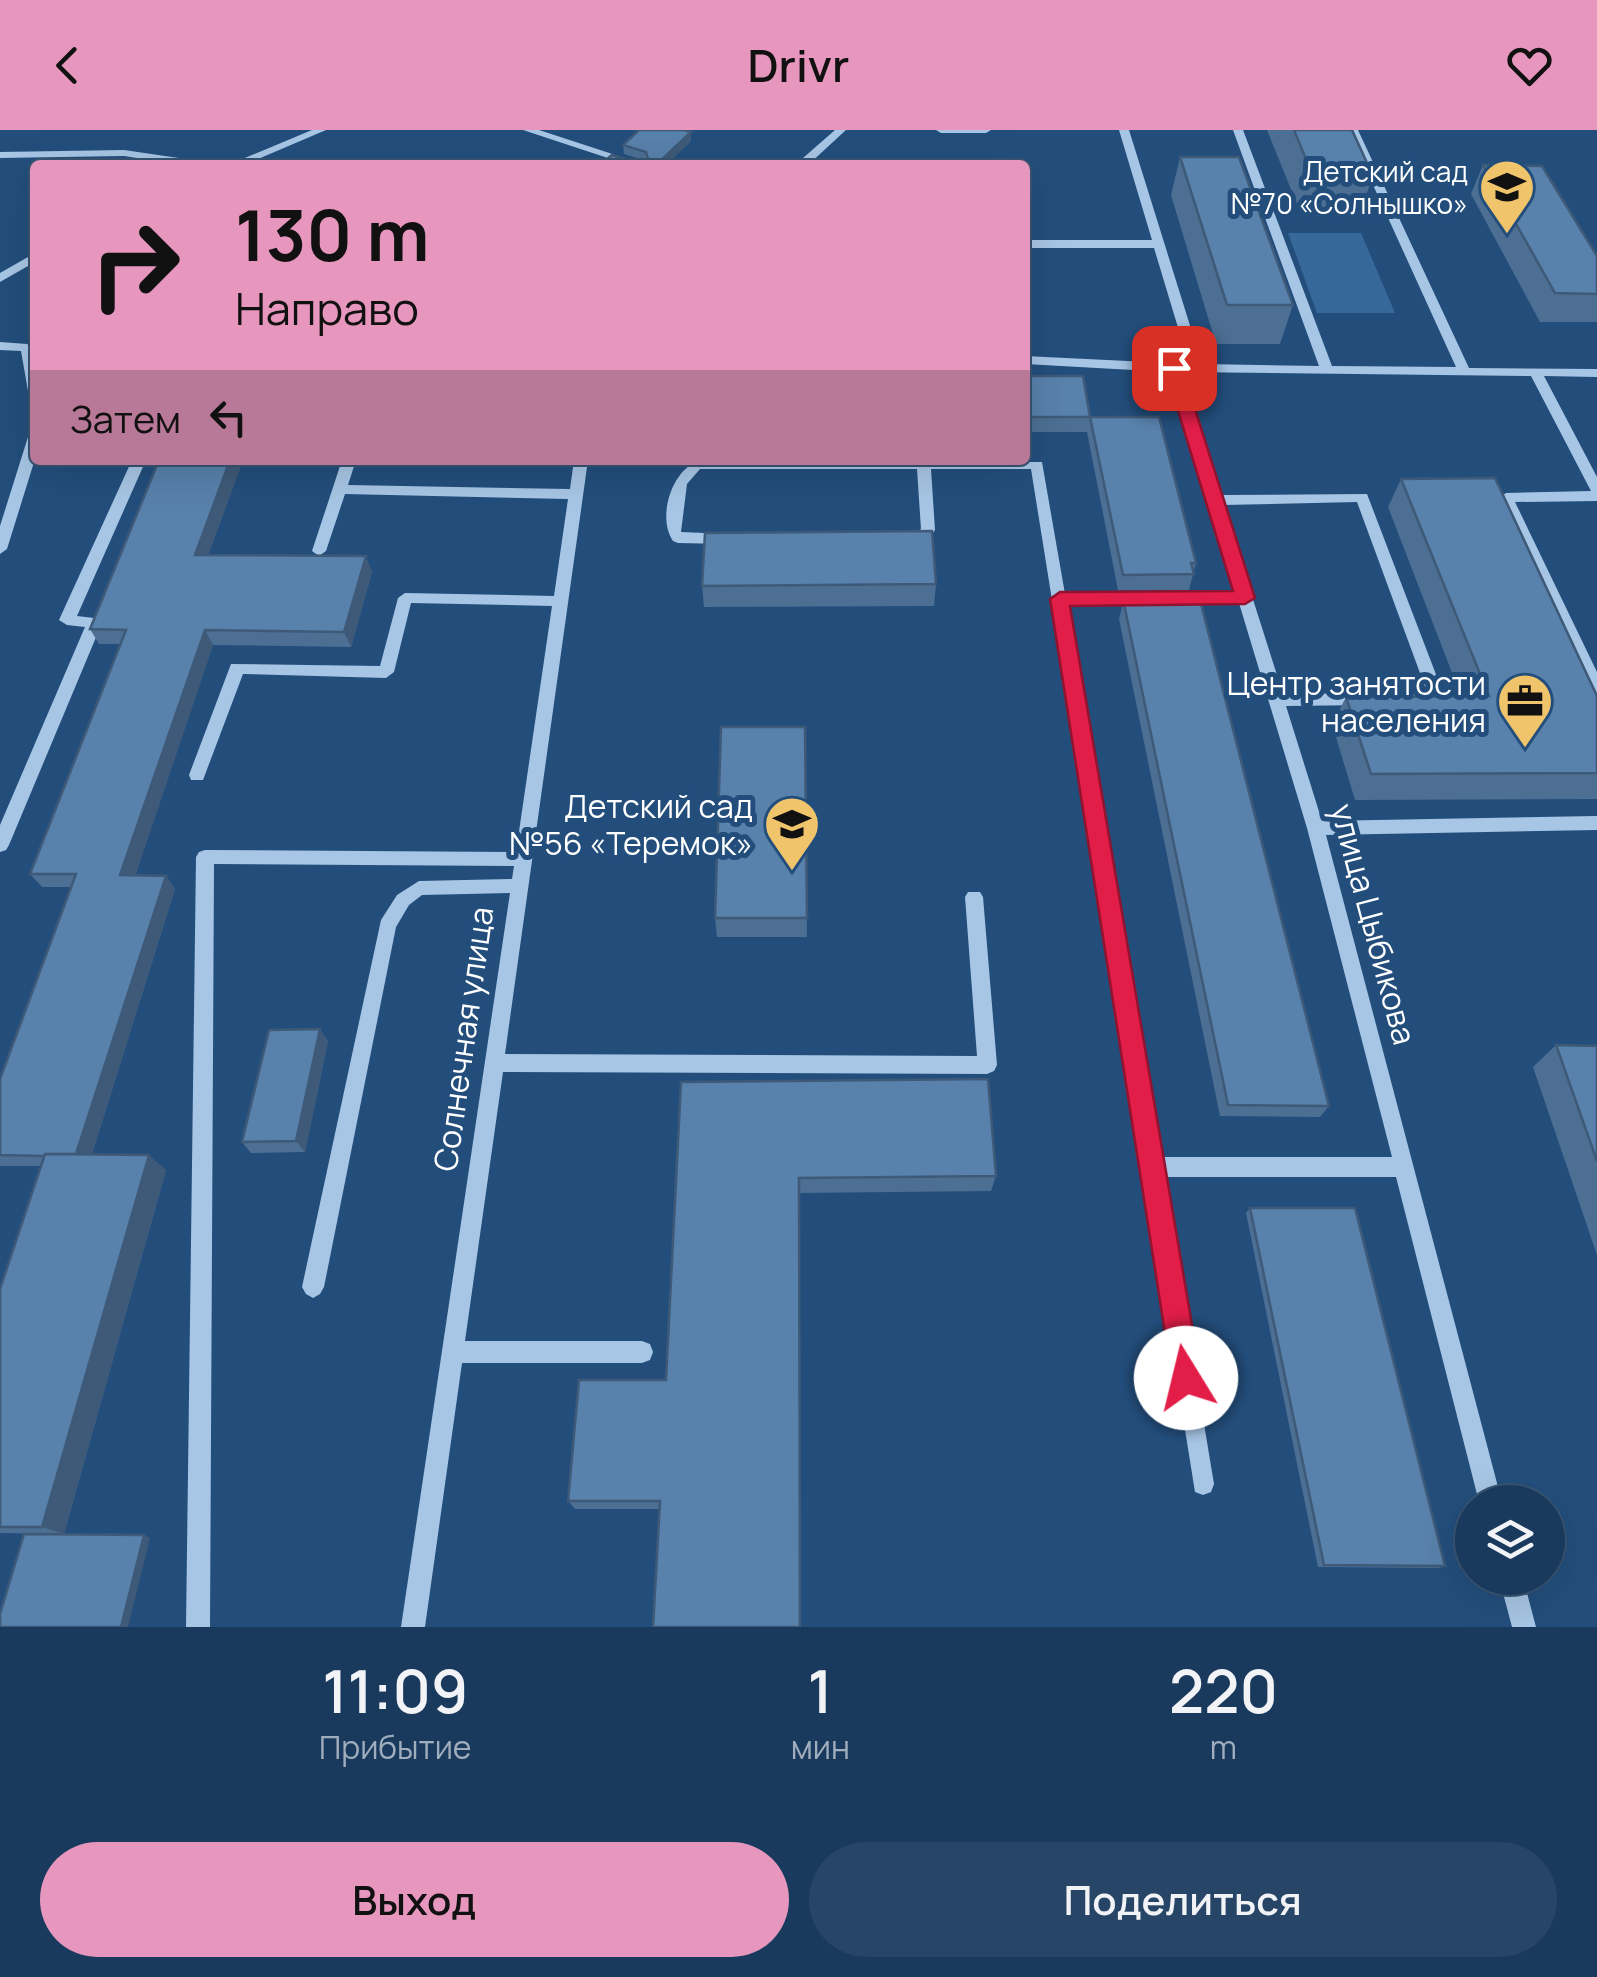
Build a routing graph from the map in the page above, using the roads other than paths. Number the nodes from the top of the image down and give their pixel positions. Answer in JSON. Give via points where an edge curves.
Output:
{"nodes":[{"id":1,"x":528,"y":130,"type":"edge"},
{"id":2,"x":840,"y":130,"type":"edge"},
{"id":3,"x":941,"y":130,"type":"edge"},
{"id":4,"x":986,"y":130,"type":"edge"},
{"id":5,"x":1124,"y":130,"type":"edge"},
{"id":6,"x":1238,"y":130,"type":"edge"},
{"id":7,"x":1354,"y":130,"type":"edge"},
{"id":8,"x":323,"y":131,"type":"edge"},
{"id":9,"x":0,"y":155,"type":"edge"},
{"id":10,"x":172,"y":160,"type":"edge"},
{"id":11,"x":247,"y":160,"type":"edge"},
{"id":12,"x":624,"y":160,"type":"edge"},
{"id":13,"x":807,"y":160,"type":"edge"},
{"id":14,"x":1030,"y":244,"type":"edge"},
{"id":15,"x":1159,"y":244,"type":"junction"},
{"id":16,"x":30,"y":260,"type":"edge"},
{"id":17,"x":0,"y":278,"type":"edge"},
{"id":18,"x":0,"y":346,"type":"edge"},
{"id":19,"x":30,"y":350,"type":"edge"},
{"id":20,"x":1030,"y":360,"type":"edge"},
{"id":21,"x":1174,"y":368,"type":"junction"},
{"id":22,"x":1197,"y":368,"type":"junction"},
{"id":23,"x":1327,"y":370,"type":"junction"},
{"id":24,"x":1465,"y":372,"type":"junction"},
{"id":25,"x":1535,"y":372,"type":"junction"},
{"id":26,"x":1597,"y":373,"type":"edge"},
{"id":27,"x":30,"y":454,"type":"edge"},
{"id":28,"x":34,"y":465,"type":"edge"},
{"id":29,"x":137,"y":465,"type":"edge"},
{"id":30,"x":347,"y":465,"type":"edge"},
{"id":31,"x":580,"y":465,"type":"edge"},
{"id":32,"x":816,"y":465,"type":"edge"},
{"id":33,"x":933,"y":465,"type":"edge"},
{"id":34,"x":1030,"y":465,"type":"edge"},
{"id":35,"x":26,"y":468,"type":"junction"},
{"id":36,"x":340,"y":489,"type":"junction"},
{"id":37,"x":1597,"y":493,"type":"edge"},
{"id":38,"x":573,"y":494,"type":"junction"},
{"id":39,"x":1215,"y":500,"type":"junction"},
{"id":40,"x":882,"y":538,"type":"edge"},
{"id":41,"x":747,"y":539,"type":"edge"},
{"id":42,"x":0,"y":549,"type":"edge"},
{"id":43,"x":319,"y":551,"type":"edge"},
{"id":44,"x":1245,"y":598,"type":"junction"},
{"id":45,"x":1060,"y":599,"type":"junction"},
{"id":46,"x":558,"y":601,"type":"junction"},
{"id":47,"x":1597,"y":688,"type":"edge"},
{"id":48,"x":1377,"y":698,"type":"edge"},
{"id":49,"x":1397,"y":698,"type":"edge"},
{"id":50,"x":1277,"y":700,"type":"junction"},
{"id":51,"x":197,"y":775,"type":"dead end"},
{"id":52,"x":1597,"y":823,"type":"edge"},
{"id":53,"x":1316,"y":828,"type":"junction"},
{"id":54,"x":0,"y":845,"type":"edge"},
{"id":55,"x":521,"y":860,"type":"junction"},
{"id":56,"x":517,"y":886,"type":"junction"},
{"id":57,"x":974,"y":897,"type":"dead end"},
{"id":58,"x":492,"y":1063,"type":"junction"},
{"id":59,"x":1152,"y":1167,"type":"junction"},
{"id":60,"x":1404,"y":1167,"type":"junction"},
{"id":61,"x":313,"y":1287,"type":"dead end"},
{"id":62,"x":452,"y":1352,"type":"junction"},
{"id":63,"x":642,"y":1352,"type":"dead end"},
{"id":64,"x":1204,"y":1484,"type":"dead end"},
{"id":65,"x":1488,"y":1485,"type":"edge"},
{"id":66,"x":1516,"y":1595,"type":"edge"},
{"id":67,"x":198,"y":1627,"type":"edge"},
{"id":68,"x":413,"y":1627,"type":"edge"},
{"id":69,"x":1524,"y":1627,"type":"edge"}],
"edges":[{"from":1,"to":12,"type":"street"},
{"from":2,"to":13,"type":"street"},
{"from":3,"to":4,"type":"street"},
{"from":5,"to":15,"type":"street"},
{"from":6,"to":23,"type":"street"},
{"from":7,"to":24,"type":"street"},
{"from":8,"to":11,"type":"street"},
{"from":9,"to":10,"type":"street","via":[[124,153]]},
{"from":14,"to":15,"type":"street"},
{"from":15,"to":22,"type":"street"},
{"from":16,"to":17,"type":"street"},
{"from":18,"to":19,"type":"street"},
{"from":20,"to":21,"type":"street"},
{"from":21,"to":22,"type":"street"},
{"from":21,"to":39,"type":"street","name":"улица Цыбикова"},
{"from":22,"to":23,"type":"street"},
{"from":23,"to":24,"type":"street"},
{"from":24,"to":25,"type":"street"},
{"from":25,"to":26,"type":"street"},
{"from":25,"to":37,"type":"street"},
{"from":27,"to":35,"type":"street"},
{"from":28,"to":35,"type":"street"},
{"from":29,"to":54,"type":"street","via":[[66,620],[94,624]]},
{"from":30,"to":36,"type":"street"},
{"from":31,"to":38,"type":"street","name":"Солнечная улица"},
{"from":32,"to":41,"type":"street","via":[[686,469],[680,476],[678,538]]},
{"from":33,"to":40,"type":"street","via":[[926,536]]},
{"from":34,"to":45,"type":"street","via":[[1037,465]]},
{"from":35,"to":42,"type":"street"},
{"from":36,"to":38,"type":"street"},
{"from":36,"to":43,"type":"street"},
{"from":37,"to":47,"type":"street","via":[[1506,498]]},
{"from":38,"to":46,"type":"street","name":"Солнечная улица"},
{"from":39,"to":44,"type":"street","name":"улица Цыбикова"},
{"from":39,"to":49,"type":"street","via":[[1362,497],[1437,698]]},
{"from":44,"to":45,"type":"street"},
{"from":44,"to":50,"type":"street","name":"улица Цыбикова"},
{"from":45,"to":59,"type":"street"},
{"from":46,"to":51,"type":"street","via":[[405,598],[386,672],[236,668]]},
{"from":46,"to":55,"type":"street","name":"Солнечная улица"},
{"from":48,"to":50,"type":"street"},
{"from":50,"to":53,"type":"street","name":"улица Цыбикова"},
{"from":52,"to":53,"type":"street"},
{"from":53,"to":60,"type":"street","name":"улица Цыбикова"},
{"from":55,"to":56,"type":"street","name":"Солнечная улица"},
{"from":55,"to":67,"type":"street","via":[[205,857]]},
{"from":56,"to":58,"type":"street","name":"Солнечная улица"},
{"from":56,"to":61,"type":"street","via":[[419,888],[387,924]]},
{"from":57,"to":58,"type":"street","via":[[987,1065]]},
{"from":58,"to":62,"type":"street","name":"Солнечная улица"},
{"from":59,"to":60,"type":"street"},
{"from":59,"to":64,"type":"street"},
{"from":60,"to":65,"type":"street","name":"улица Цыбикова"},
{"from":62,"to":63,"type":"street"},
{"from":62,"to":68,"type":"street","name":"Солнечная улица"},
{"from":66,"to":69,"type":"street"}]}
